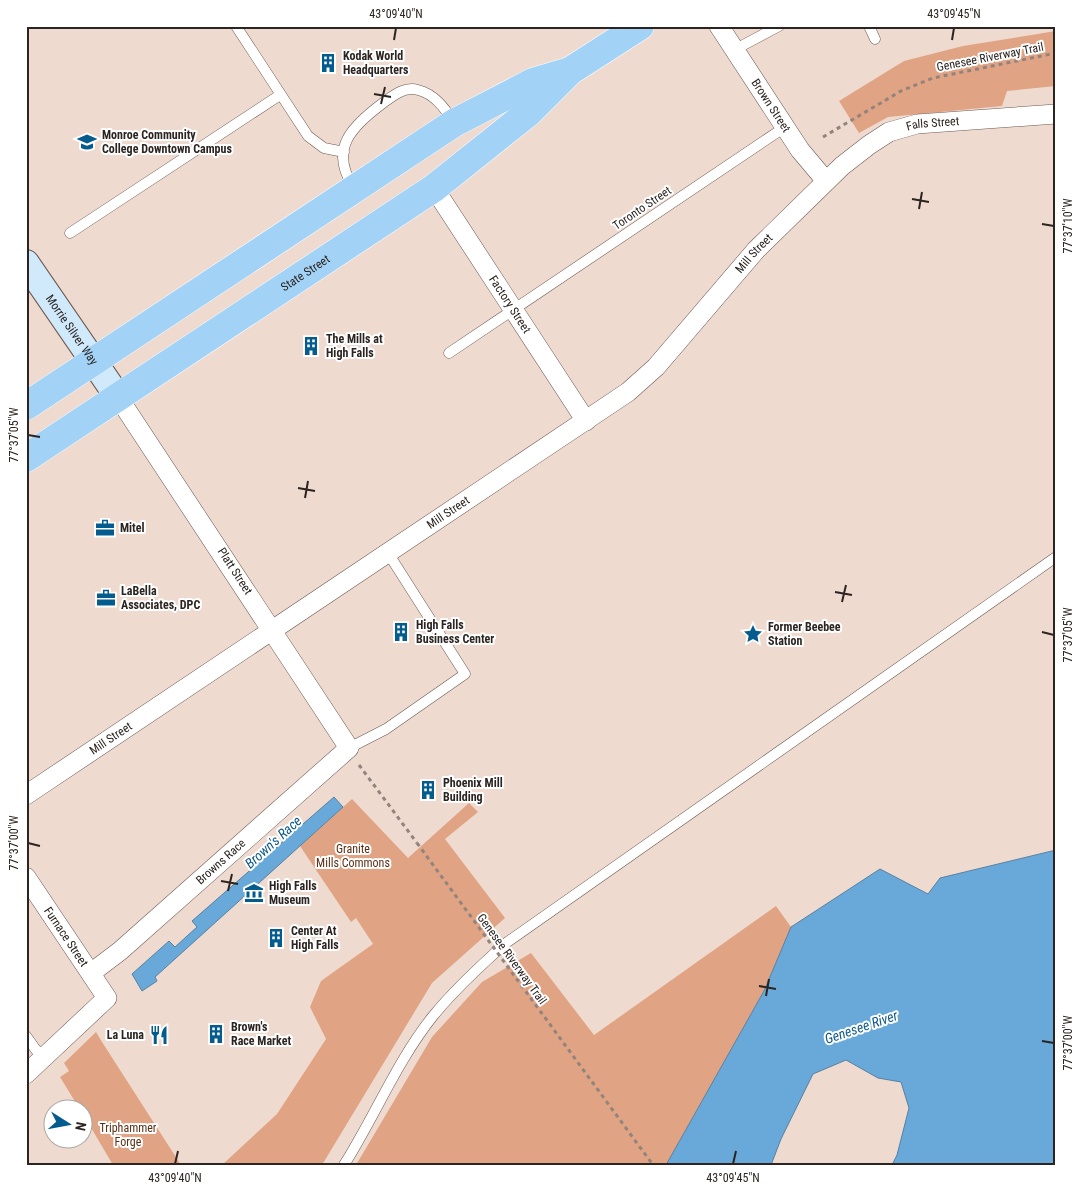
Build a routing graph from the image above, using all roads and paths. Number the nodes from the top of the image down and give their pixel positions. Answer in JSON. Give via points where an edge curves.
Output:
{"nodes":[{"id":1,"x":236,"y":26,"type":"edge"},
{"id":2,"x":640,"y":26,"type":"edge"},
{"id":3,"x":719,"y":26,"type":"edge"},
{"id":4,"x":779,"y":26,"type":"edge"},
{"id":5,"x":868,"y":26,"type":"edge"},
{"id":6,"x":875,"y":39,"type":"dead end"},
{"id":7,"x":734,"y":50,"type":"junction"},
{"id":8,"x":1056,"y":53,"type":"edge"},
{"id":9,"x":570,"y":71,"type":"junction"},
{"id":10,"x":280,"y":96,"type":"junction"},
{"id":11,"x":1056,"y":114,"type":"edge"},
{"id":12,"x":454,"y":123,"type":"junction"},
{"id":13,"x":785,"y":127,"type":"junction"},
{"id":14,"x":823,"y":137,"type":"dead end"},
{"id":15,"x":344,"y":152,"type":"junction"},
{"id":16,"x":826,"y":181,"type":"junction"},
{"id":17,"x":354,"y":188,"type":"junction"},
{"id":18,"x":434,"y":188,"type":"junction"},
{"id":19,"x":70,"y":233,"type":"dead end"},
{"id":20,"x":26,"y":263,"type":"edge"},
{"id":21,"x":513,"y":310,"type":"junction"},
{"id":22,"x":449,"y":353,"type":"dead end"},
{"id":23,"x":92,"y":361,"type":"junction"},
{"id":24,"x":118,"y":397,"type":"junction"},
{"id":25,"x":26,"y":406,"type":"edge"},
{"id":26,"x":586,"y":420,"type":"junction"},
{"id":27,"x":26,"y":458,"type":"edge"},
{"id":28,"x":388,"y":553,"type":"junction"},
{"id":29,"x":1056,"y":557,"type":"edge"},
{"id":30,"x":273,"y":630,"type":"junction"},
{"id":31,"x":353,"y":755,"type":"junction"},
{"id":32,"x":26,"y":795,"type":"edge"},
{"id":33,"x":26,"y":877,"type":"edge"},
{"id":34,"x":91,"y":973,"type":"junction"},
{"id":35,"x":26,"y":1036,"type":"edge"},
{"id":36,"x":46,"y":1055,"type":"junction"},
{"id":37,"x":26,"y":1074,"type":"edge"},
{"id":38,"x":344,"y":1165,"type":"edge"},
{"id":39,"x":653,"y":1165,"type":"edge"}],
"edges":[{"from":1,"to":10,"type":"lane"},
{"from":2,"to":9,"type":"main road","name":"State Street"},
{"from":3,"to":7,"type":"street","name":"Brown Street"},
{"from":4,"to":7,"type":"lane"},
{"from":5,"to":6,"type":"lane"},
{"from":7,"to":13,"type":"street","name":"Brown Street"},
{"from":8,"to":14,"type":"path","name":"Genesee Riverway Trail","via":[[926,80]]},
{"from":9,"to":12,"type":"main road","name":"State Street","via":[[533,82]]},
{"from":9,"to":18,"type":"main road","name":"State Street","via":[[528,113]]},
{"from":10,"to":15,"type":"lane","via":[[312,140],[324,148]]},
{"from":10,"to":19,"type":"lane"},
{"from":11,"to":16,"type":"street","name":"Falls Street","via":[[907,126],[868,145]]},
{"from":12,"to":15,"type":"lane","via":[[432,97],[417,89],[402,91],[356,124]]},
{"from":12,"to":17,"type":"main road","name":"State Street"},
{"from":13,"to":16,"type":"street","name":"Brown Street"},
{"from":13,"to":21,"type":"lane","name":"Toronto Street"},
{"from":15,"to":17,"type":"lane","via":[[346,174]]},
{"from":16,"to":26,"type":"street","name":"Mill Street","via":[[744,263],[647,376]]},
{"from":17,"to":23,"type":"main road","name":"State Street"},
{"from":18,"to":21,"type":"street","name":"Factory Street"},
{"from":18,"to":24,"type":"main road","name":"State Street"},
{"from":20,"to":23,"type":"main road","name":"Morrie Silver Way"},
{"from":21,"to":22,"type":"lane","name":"Toronto Street"},
{"from":21,"to":26,"type":"street","name":"Factory Street"},
{"from":23,"to":24,"type":"main road","name":"Morrie Silver Way"},
{"from":23,"to":25,"type":"main road","name":"State Street"},
{"from":24,"to":27,"type":"main road","name":"State Street"},
{"from":24,"to":30,"type":"street","name":"Platt Street"},
{"from":26,"to":28,"type":"street","name":"Mill Street"},
{"from":28,"to":30,"type":"street","name":"Mill Street"},
{"from":28,"to":31,"type":"lane","via":[[465,674]]},
{"from":29,"to":38,"type":"lane","via":[[506,943],[458,988],[433,1017],[403,1061]]},
{"from":30,"to":31,"type":"street","name":"Platt Street"},
{"from":30,"to":32,"type":"street","name":"Mill Street"},
{"from":31,"to":34,"type":"street","name":"Browns Race"},
{"from":31,"to":39,"type":"path","name":"Genesee Riverway Trail","bridge":true},
{"from":33,"to":34,"type":"street","name":"Furnace Street"},
{"from":34,"to":36,"type":"street","name":"Furnace Street","via":[[107,998]]},
{"from":35,"to":36,"type":"lane","via":[[36,1050]]},
{"from":36,"to":37,"type":"street"}]}
